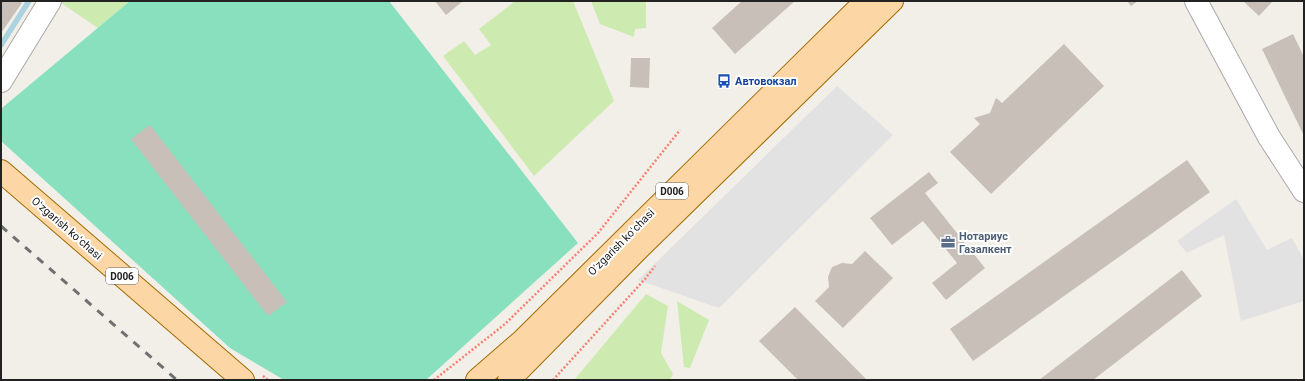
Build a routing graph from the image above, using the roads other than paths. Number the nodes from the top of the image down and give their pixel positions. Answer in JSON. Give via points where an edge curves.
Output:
{"nodes":[{"id":1,"x":50,"y":1,"type":"edge"},
{"id":2,"x":866,"y":1,"type":"edge"},
{"id":3,"x":892,"y":1,"type":"edge"},
{"id":4,"x":1196,"y":1,"type":"edge"},
{"id":5,"x":1,"y":81,"type":"edge"},
{"id":6,"x":1,"y":171,"type":"edge"},
{"id":7,"x":1,"y":182,"type":"edge"},
{"id":8,"x":1304,"y":191,"type":"edge"},
{"id":9,"x":225,"y":380,"type":"edge"},
{"id":10,"x":243,"y":380,"type":"edge"},
{"id":11,"x":477,"y":380,"type":"edge"},
{"id":12,"x":509,"y":380,"type":"edge"}],
"edges":[{"from":1,"to":5,"type":"street"},
{"from":2,"to":11,"type":"main road","name":"Oʻzgarish koʻchasi","number":"D006","via":[[522,341]]},
{"from":3,"to":12,"type":"main road","name":"Oʻzgarish koʻchasi","number":"D006","via":[[636,251]]},
{"from":4,"to":8,"type":"street","via":[[1269,137]]},
{"from":6,"to":10,"type":"main road","name":"Oʻzgarish koʻchasi","number":"D006"},
{"from":7,"to":9,"type":"main road","name":"Oʻzgarish koʻchasi","number":"D006"}]}
